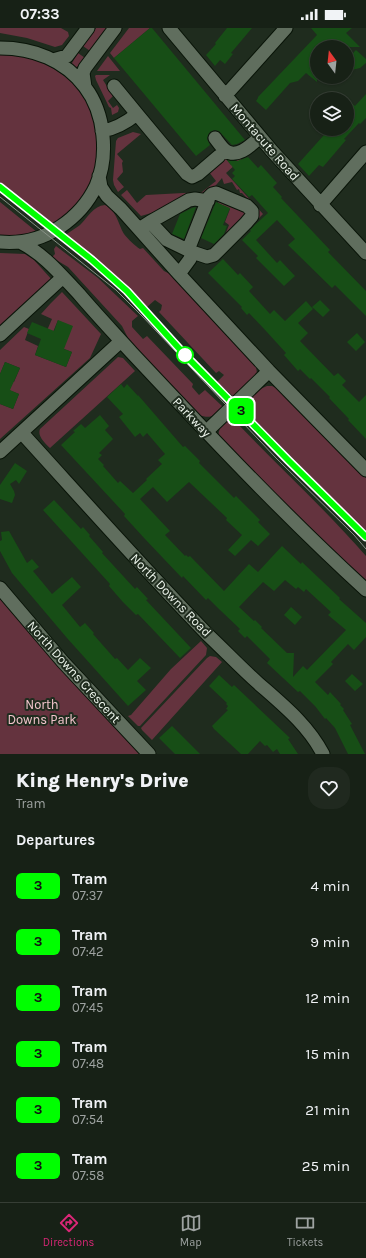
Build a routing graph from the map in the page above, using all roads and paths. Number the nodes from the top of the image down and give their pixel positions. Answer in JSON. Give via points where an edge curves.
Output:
{"nodes":[{"id":1,"x":88,"y":28,"type":"edge"},
{"id":2,"x":115,"y":28,"type":"edge"},
{"id":3,"x":169,"y":28,"type":"edge"},
{"id":4,"x":286,"y":28,"type":"edge"},
{"id":5,"x":0,"y":48,"type":"edge"},
{"id":6,"x":53,"y":60,"type":"junction"},
{"id":7,"x":114,"y":86,"type":"dead end"},
{"id":8,"x":86,"y":87,"type":"junction"},
{"id":9,"x":225,"y":96,"type":"junction"},
{"id":10,"x":137,"y":114,"type":"junction"},
{"id":11,"x":102,"y":131,"type":"junction"},
{"id":12,"x":215,"y":138,"type":"dead end"},
{"id":13,"x":260,"y":138,"type":"junction"},
{"id":14,"x":366,"y":152,"type":"edge"},
{"id":15,"x":219,"y":156,"type":"dead end"},
{"id":16,"x":99,"y":176,"type":"junction"},
{"id":17,"x":208,"y":201,"type":"junction"},
{"id":18,"x":320,"y":205,"type":"junction"},
{"id":19,"x":150,"y":222,"type":"junction"},
{"id":20,"x":138,"y":228,"type":"junction"},
{"id":21,"x":0,"y":242,"type":"edge"},
{"id":22,"x":20,"y":242,"type":"junction"},
{"id":23,"x":190,"y":251,"type":"junction"},
{"id":24,"x":366,"y":253,"type":"edge"},
{"id":25,"x":179,"y":274,"type":"junction"},
{"id":26,"x":63,"y":277,"type":"junction"},
{"id":27,"x":0,"y":335,"type":"edge"},
{"id":28,"x":121,"y":342,"type":"junction"},
{"id":29,"x":269,"y":371,"type":"junction"},
{"id":30,"x":206,"y":432,"type":"junction"},
{"id":31,"x":22,"y":433,"type":"junction"},
{"id":32,"x":0,"y":452,"type":"edge"},
{"id":33,"x":366,"y":470,"type":"edge"},
{"id":34,"x":0,"y":588,"type":"edge"},
{"id":35,"x":366,"y":590,"type":"edge"},
{"id":36,"x":150,"y":754,"type":"edge"},
{"id":37,"x":323,"y":754,"type":"edge"}],
"edges":[{"from":1,"to":6,"type":"street","via":[[67,56]]},
{"from":2,"to":8,"type":"street","via":[[85,68],[83,73]]},
{"from":3,"to":9,"type":"street","name":"Montacute Road"},
{"from":4,"to":9,"type":"street"},
{"from":5,"to":6,"type":"street","via":[[29,51]]},
{"from":6,"to":8,"type":"street"},
{"from":7,"to":10,"type":"street"},
{"from":8,"to":11,"type":"street","via":[[96,108]]},
{"from":9,"to":13,"type":"street","name":"Montacute Road"},
{"from":10,"to":11,"type":"street","via":[[126,123]]},
{"from":10,"to":15,"type":"street","via":[[189,176],[198,174]]},
{"from":11,"to":16,"type":"street","via":[[103,151]]},
{"from":12,"to":13,"type":"street","via":[[232,153],[246,149]]},
{"from":13,"to":18,"type":"street","name":"Montacute Road"},
{"from":14,"to":18,"type":"street"},
{"from":16,"to":20,"type":"street","via":[[101,187],[107,196]]},
{"from":16,"to":22,"type":"street","via":[[87,202],[69,221],[47,235]]},
{"from":17,"to":19,"type":"street","via":[[189,200]]},
{"from":17,"to":23,"type":"street"},
{"from":17,"to":23,"type":"street","via":[[210,195],[216,193],[247,206],[252,211],[252,216],[214,255],[207,257]]},
{"from":18,"to":24,"type":"street","name":"Montacute Road"},
{"from":19,"to":20,"type":"street"},
{"from":19,"to":23,"type":"street","via":[[167,240]]},
{"from":20,"to":25,"type":"street"},
{"from":21,"to":22,"type":"street"},
{"from":22,"to":26,"type":"street","name":"Parkway","via":[[46,259]]},
{"from":23,"to":25,"type":"street","via":[[190,259]]},
{"from":25,"to":29,"type":"street"},
{"from":26,"to":27,"type":"street"},
{"from":26,"to":28,"type":"street","name":"Parkway"},
{"from":28,"to":30,"type":"street","name":"Parkway"},
{"from":28,"to":31,"type":"street"},
{"from":29,"to":30,"type":"street"},
{"from":29,"to":33,"type":"street"},
{"from":30,"to":35,"type":"street","name":"Parkway","via":[[279,507]]},
{"from":31,"to":32,"type":"street"},
{"from":31,"to":37,"type":"street","name":"North Downs Road","via":[[198,624],[303,724]]},
{"from":34,"to":36,"type":"street","name":"North Downs Crescent","via":[[63,662]]}]}
